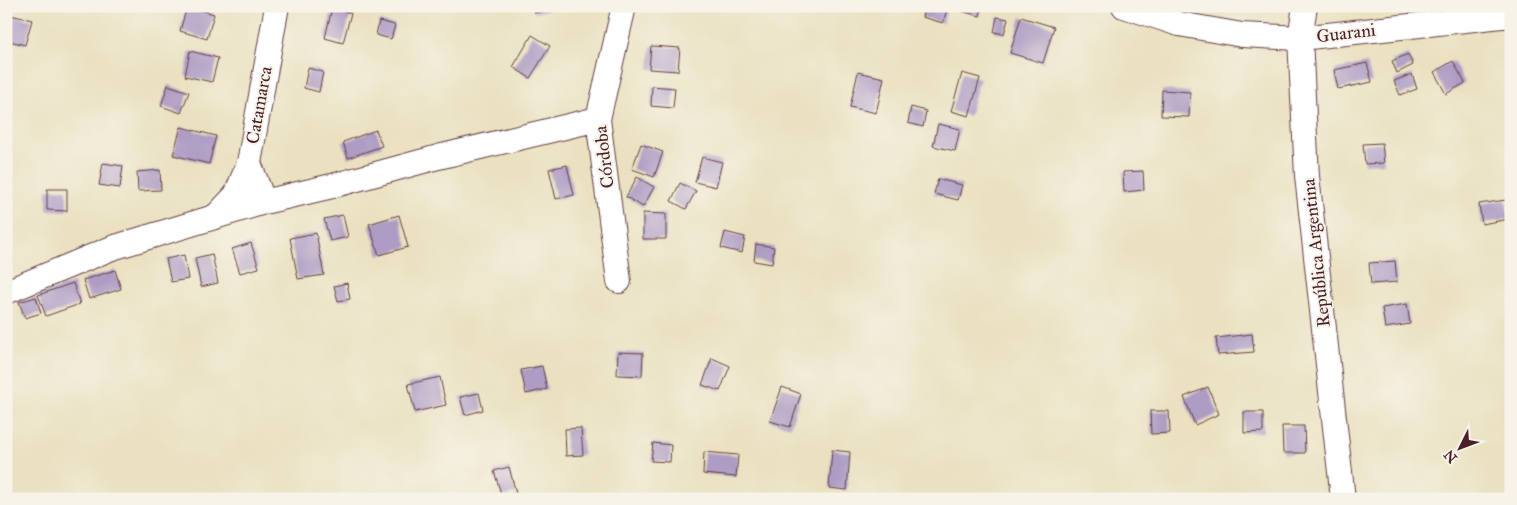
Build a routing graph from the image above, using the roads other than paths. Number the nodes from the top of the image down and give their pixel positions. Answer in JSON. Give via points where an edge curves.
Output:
{"nodes":[{"id":1,"x":278,"y":6,"type":"edge"},
{"id":2,"x":624,"y":6,"type":"edge"},
{"id":3,"x":1124,"y":6,"type":"edge"},
{"id":4,"x":1305,"y":6,"type":"edge"},
{"id":5,"x":1511,"y":15,"type":"edge"},
{"id":6,"x":1300,"y":38,"type":"junction"},
{"id":7,"x":598,"y":119,"type":"junction"},
{"id":8,"x":249,"y":163,"type":"junction"},
{"id":9,"x":264,"y":202,"type":"junction"},
{"id":10,"x":216,"y":216,"type":"junction"},
{"id":11,"x":619,"y":281,"type":"dead end"},
{"id":12,"x":6,"y":292,"type":"edge"},
{"id":13,"x":1343,"y":499,"type":"edge"}],
"edges":[{"from":1,"to":8,"type":"street","name":"Catamarca"},
{"from":2,"to":7,"type":"street","name":"Córdoba"},
{"from":3,"to":6,"type":"street","name":"Guarani","via":[[1179,24],[1242,35]]},
{"from":4,"to":6,"type":"street","name":"República Argentina"},
{"from":5,"to":6,"type":"street","name":"Guarani"},
{"from":6,"to":13,"type":"street","name":"República Argentina","via":[[1307,176]]},
{"from":7,"to":9,"type":"street"},
{"from":7,"to":11,"type":"street","name":"Córdoba"},
{"from":8,"to":9,"type":"street","name":"Catamarca"},
{"from":8,"to":10,"type":"street","via":[[236,195]]},
{"from":9,"to":10,"type":"street"},
{"from":10,"to":12,"type":"street","via":[[112,248]]}]}
